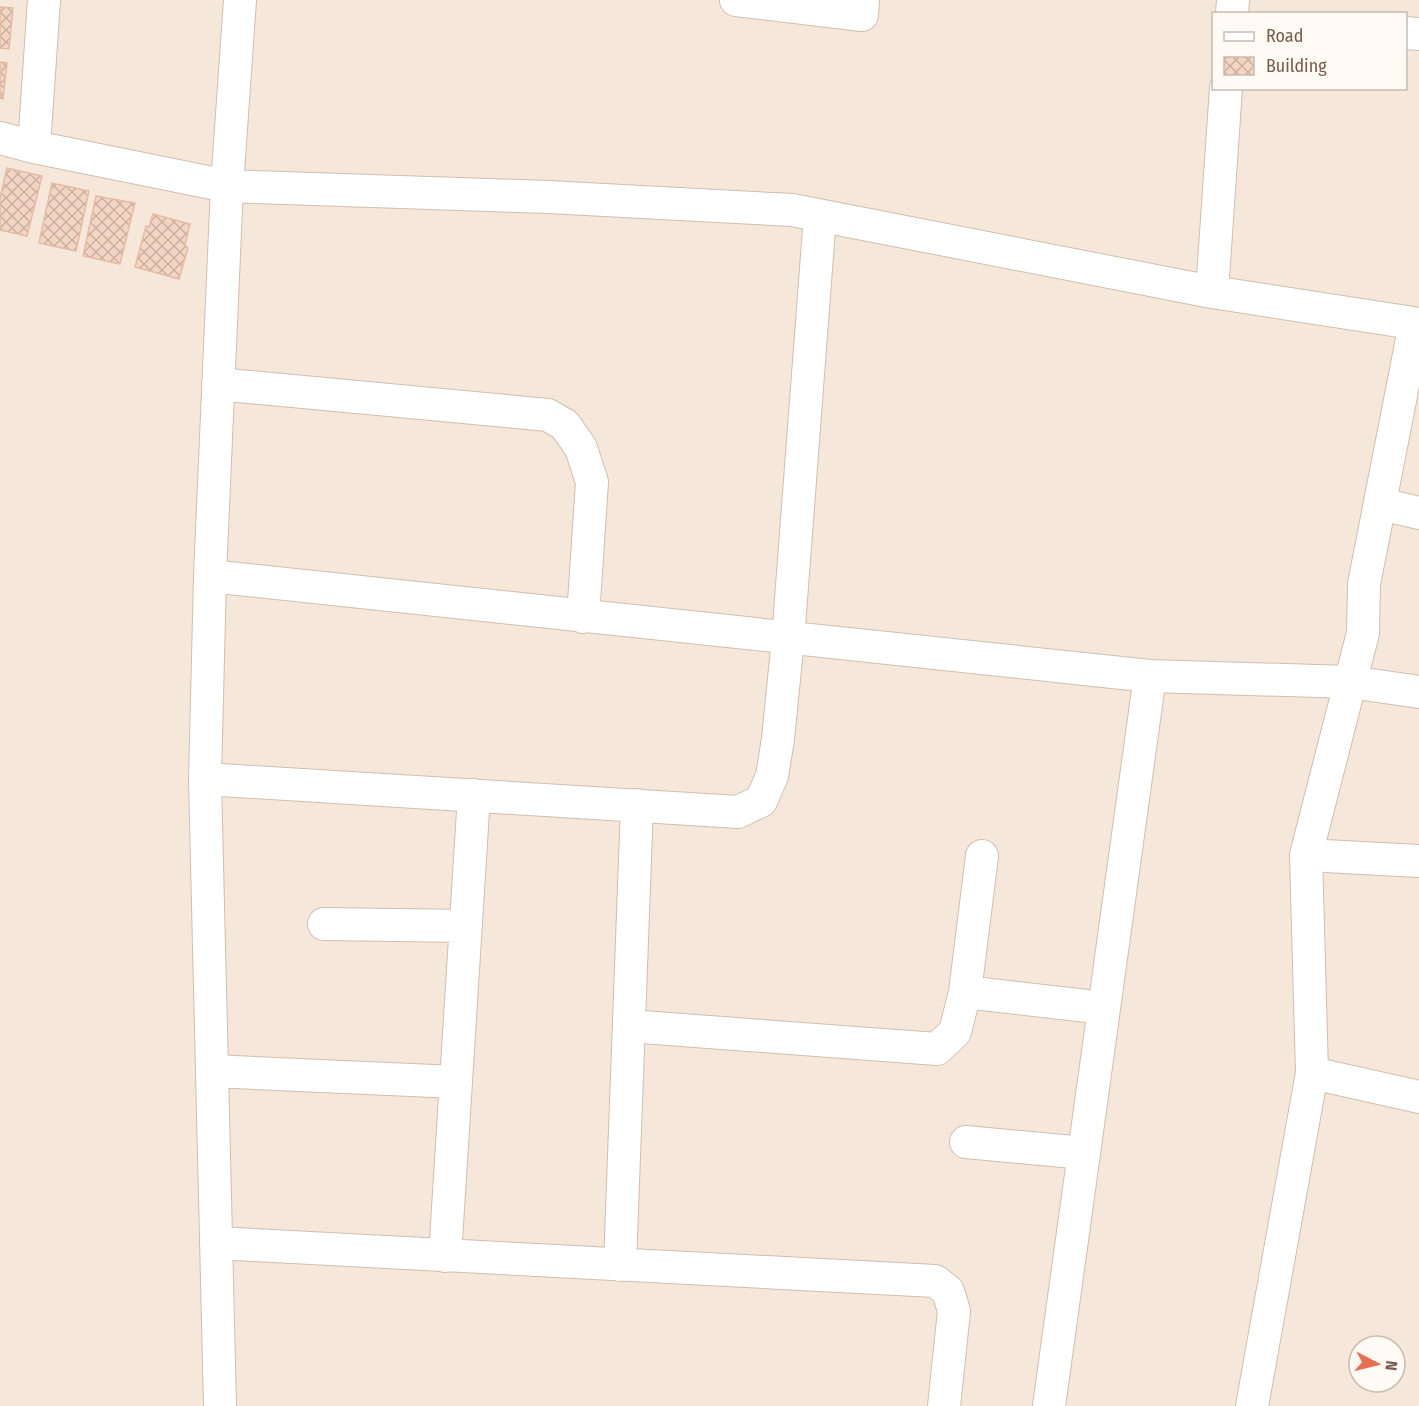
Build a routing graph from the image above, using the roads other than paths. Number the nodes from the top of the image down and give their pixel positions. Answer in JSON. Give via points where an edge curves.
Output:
{"nodes":[{"id":1,"x":44,"y":0,"type":"edge"},
{"id":2,"x":240,"y":0,"type":"edge"},
{"id":3,"x":736,"y":0,"type":"edge"},
{"id":4,"x":863,"y":0,"type":"edge"},
{"id":5,"x":1226,"y":90,"type":"edge"},
{"id":6,"x":0,"y":138,"type":"edge"},
{"id":7,"x":34,"y":147,"type":"junction"},
{"id":8,"x":226,"y":186,"type":"junction"},
{"id":9,"x":820,"y":216,"type":"junction"},
{"id":10,"x":1212,"y":292,"type":"junction"},
{"id":11,"x":1417,"y":324,"type":"edge"},
{"id":12,"x":218,"y":384,"type":"junction"},
{"id":13,"x":1380,"y":504,"type":"junction"},
{"id":14,"x":1419,"y":513,"type":"edge"},
{"id":15,"x":210,"y":576,"type":"junction"},
{"id":16,"x":583,"y":617,"type":"junction"},
{"id":17,"x":788,"y":639,"type":"junction"},
{"id":18,"x":1150,"y":676,"type":"junction"},
{"id":19,"x":1350,"y":682,"type":"junction"},
{"id":20,"x":1419,"y":692,"type":"edge"},
{"id":21,"x":205,"y":779,"type":"junction"},
{"id":22,"x":474,"y":795,"type":"junction"},
{"id":23,"x":637,"y":806,"type":"junction"},
{"id":24,"x":1306,"y":855,"type":"junction"},
{"id":25,"x":981,"y":856,"type":"dead end"},
{"id":26,"x":1419,"y":861,"type":"edge"},
{"id":27,"x":324,"y":924,"type":"dead end"},
{"id":28,"x":466,"y":926,"type":"junction"},
{"id":29,"x":965,"y":992,"type":"junction"},
{"id":30,"x":1104,"y":1008,"type":"junction"},
{"id":31,"x":629,"y":1026,"type":"junction"},
{"id":32,"x":212,"y":1071,"type":"junction"},
{"id":33,"x":1312,"y":1073,"type":"junction"},
{"id":34,"x":456,"y":1082,"type":"junction"},
{"id":35,"x":1419,"y":1097,"type":"edge"},
{"id":36,"x":966,"y":1142,"type":"dead end"},
{"id":37,"x":1084,"y":1153,"type":"junction"},
{"id":38,"x":216,"y":1243,"type":"junction"},
{"id":39,"x":445,"y":1256,"type":"junction"},
{"id":40,"x":620,"y":1265,"type":"junction"},
{"id":41,"x":220,"y":1406,"type":"edge"},
{"id":42,"x":944,"y":1406,"type":"edge"},
{"id":43,"x":1048,"y":1406,"type":"edge"},
{"id":44,"x":1252,"y":1406,"type":"edge"}],
"edges":[{"from":1,"to":7,"type":"street"},
{"from":2,"to":8,"type":"street"},
{"from":3,"to":4,"type":"street","via":[[862,15]]},
{"from":5,"to":10,"type":"street"},
{"from":6,"to":7,"type":"street"},
{"from":7,"to":8,"type":"street"},
{"from":8,"to":9,"type":"street","via":[[548,197],[792,210]]},
{"from":8,"to":12,"type":"street"},
{"from":9,"to":10,"type":"street"},
{"from":9,"to":17,"type":"street"},
{"from":10,"to":11,"type":"street"},
{"from":11,"to":13,"type":"street"},
{"from":12,"to":15,"type":"street"},
{"from":12,"to":16,"type":"street","via":[[548,416],[565,425],[581,448],[592,482]]},
{"from":13,"to":14,"type":"street"},
{"from":13,"to":19,"type":"street","via":[[1364,584],[1363,633]]},
{"from":15,"to":16,"type":"street"},
{"from":15,"to":21,"type":"street"},
{"from":16,"to":17,"type":"street"},
{"from":17,"to":18,"type":"street"},
{"from":17,"to":23,"type":"street","via":[[772,776],[761,801],[738,812]]},
{"from":18,"to":19,"type":"street"},
{"from":18,"to":30,"type":"street"},
{"from":19,"to":20,"type":"street"},
{"from":19,"to":24,"type":"street"},
{"from":21,"to":22,"type":"street"},
{"from":21,"to":32,"type":"street"},
{"from":22,"to":23,"type":"street"},
{"from":22,"to":28,"type":"street"},
{"from":23,"to":31,"type":"street"},
{"from":24,"to":26,"type":"street"},
{"from":24,"to":33,"type":"street"},
{"from":25,"to":29,"type":"street"},
{"from":27,"to":28,"type":"street"},
{"from":28,"to":34,"type":"street"},
{"from":29,"to":30,"type":"street"},
{"from":29,"to":31,"type":"street","via":[[955,1032],[937,1049]]},
{"from":30,"to":37,"type":"street"},
{"from":31,"to":40,"type":"street"},
{"from":32,"to":34,"type":"street"},
{"from":32,"to":38,"type":"street"},
{"from":33,"to":35,"type":"street"},
{"from":33,"to":44,"type":"street"},
{"from":34,"to":39,"type":"street"},
{"from":36,"to":37,"type":"street"},
{"from":37,"to":43,"type":"street"},
{"from":38,"to":39,"type":"street"},
{"from":38,"to":41,"type":"street"},
{"from":39,"to":40,"type":"street"},
{"from":40,"to":42,"type":"street","via":[[935,1281],[948,1291],[954,1311]]}]}
